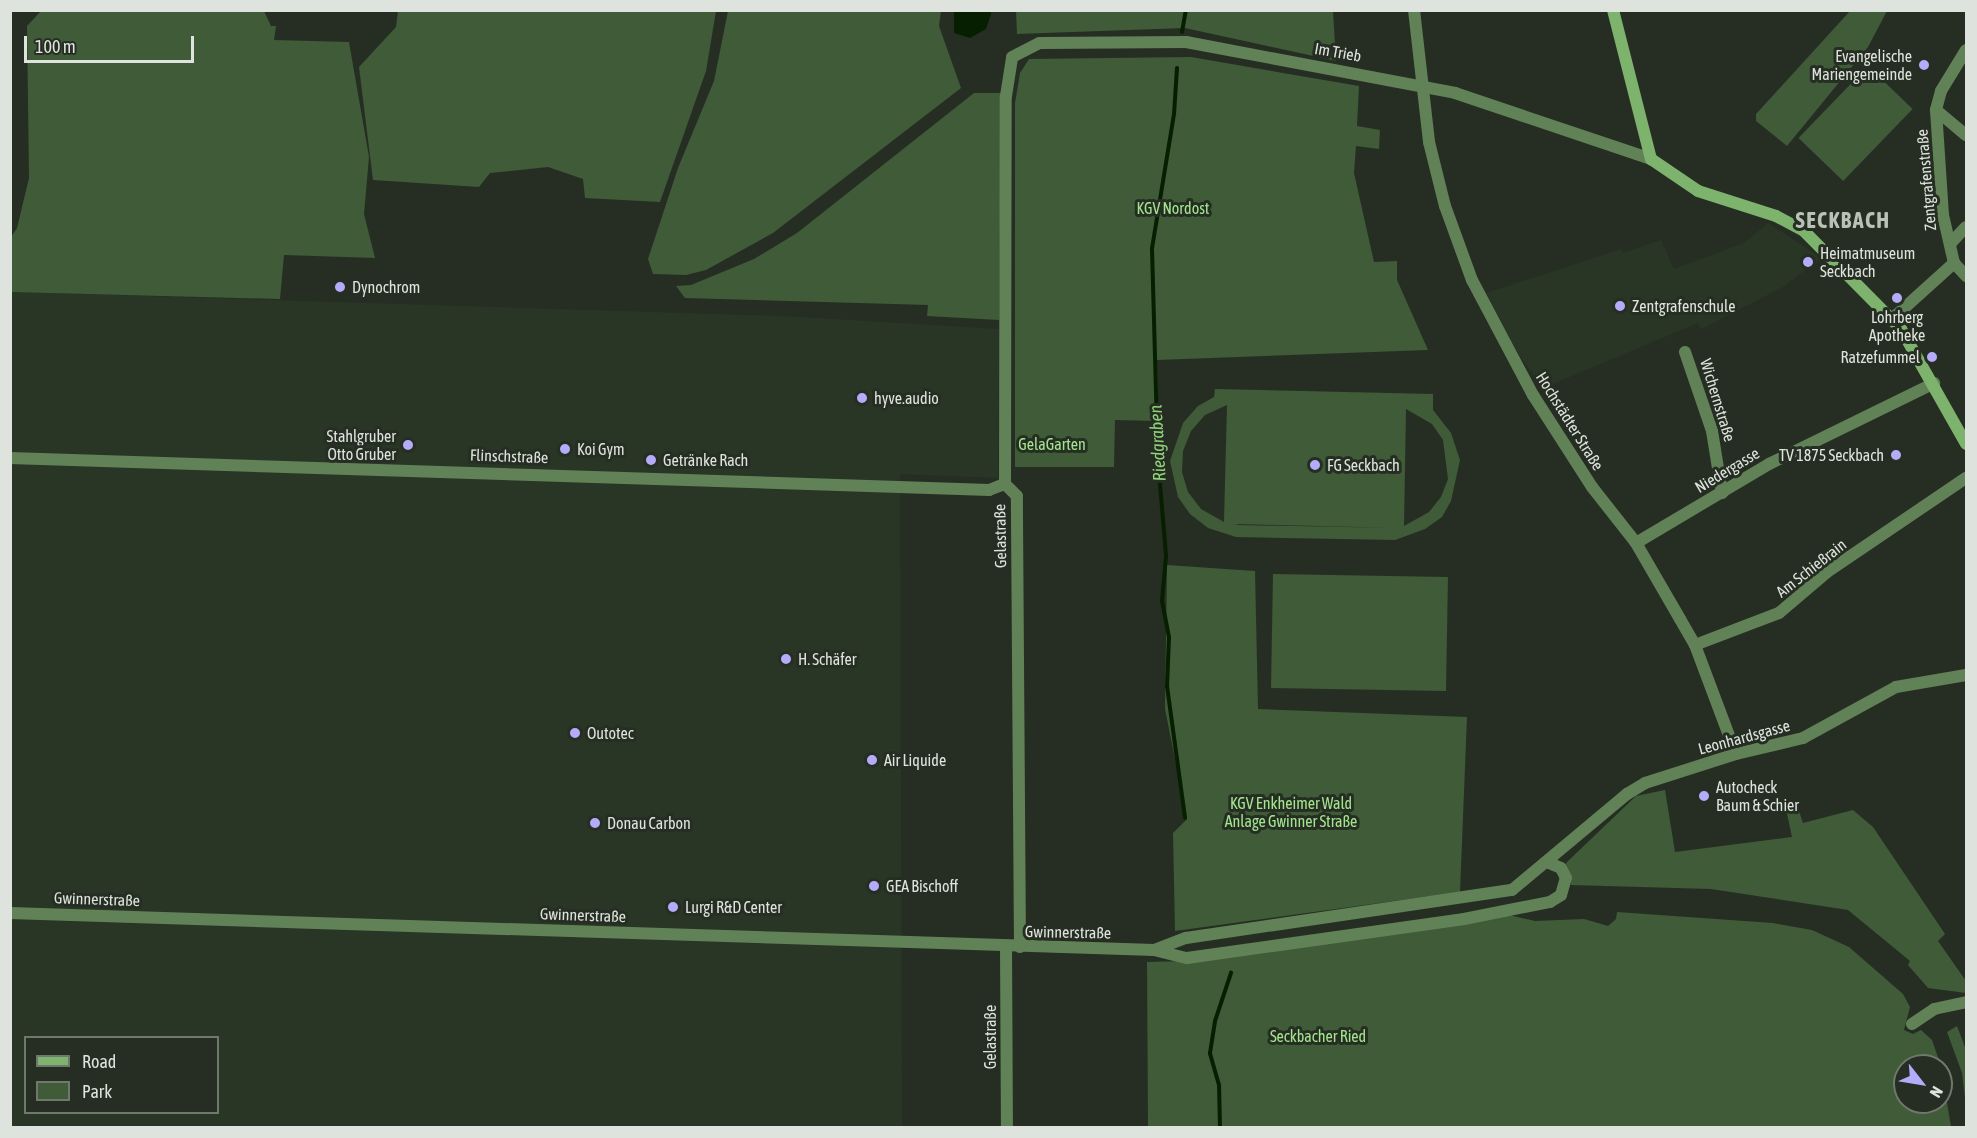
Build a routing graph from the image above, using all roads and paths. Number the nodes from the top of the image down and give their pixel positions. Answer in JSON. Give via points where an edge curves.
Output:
{"nodes":[{"id":1,"x":1414,"y":10,"type":"edge"},
{"id":2,"x":1613,"y":10,"type":"edge"},
{"id":3,"x":1966,"y":50,"type":"edge"},
{"id":4,"x":1012,"y":57,"type":"joint"},
{"id":5,"x":1422,"y":86,"type":"junction"},
{"id":6,"x":1936,"y":110,"type":"junction"},
{"id":7,"x":1966,"y":135,"type":"edge"},
{"id":8,"x":1651,"y":159,"type":"junction"},
{"id":9,"x":1966,"y":227,"type":"edge"},
{"id":10,"x":1950,"y":244,"type":"junction"},
{"id":11,"x":1954,"y":263,"type":"junction"},
{"id":12,"x":1966,"y":276,"type":"edge"},
{"id":13,"x":1892,"y":319,"type":"junction"},
{"id":14,"x":1685,"y":352,"type":"dead end"},
{"id":15,"x":1934,"y":383,"type":"junction"},
{"id":16,"x":1966,"y":444,"type":"edge"},
{"id":17,"x":10,"y":458,"type":"edge"},
{"id":18,"x":1966,"y":478,"type":"edge"},
{"id":19,"x":1005,"y":484,"type":"junction"},
{"id":20,"x":1722,"y":493,"type":"junction"},
{"id":21,"x":1636,"y":543,"type":"junction"},
{"id":22,"x":1695,"y":645,"type":"junction"},
{"id":23,"x":1966,"y":675,"type":"edge"},
{"id":24,"x":1736,"y":754,"type":"junction"},
{"id":25,"x":1547,"y":862,"type":"junction"},
{"id":26,"x":1526,"y":882,"type":"junction"},
{"id":27,"x":1502,"y":892,"type":"junction"},
{"id":28,"x":1537,"y":903,"type":"junction"},
{"id":29,"x":1410,"y":904,"type":"junction"},
{"id":30,"x":1508,"y":908,"type":"junction"},
{"id":31,"x":10,"y":913,"type":"edge"},
{"id":32,"x":1412,"y":927,"type":"junction"},
{"id":33,"x":1006,"y":946,"type":"junction"},
{"id":34,"x":1020,"y":947,"type":"junction"},
{"id":35,"x":1154,"y":950,"type":"junction"},
{"id":36,"x":1966,"y":1002,"type":"edge"},
{"id":37,"x":1912,"y":1023,"type":"dead end"},
{"id":38,"x":1007,"y":1128,"type":"edge"}],
"edges":[{"from":1,"to":5,"type":"street","name":"Hochstädter Straße"},
{"from":2,"to":8,"type":"main road"},
{"from":3,"to":6,"type":"street","name":"Zentgrafenstraße","via":[[1941,91]]},
{"from":4,"to":5,"type":"street","name":"Im Trieb","via":[[1040,43],[1186,42]]},
{"from":4,"to":19,"type":"street","name":"Gelastraße","via":[[1006,96]]},
{"from":5,"to":8,"type":"street","name":"Im Trieb","via":[[1455,93]]},
{"from":5,"to":21,"type":"street","name":"Hochstädter Straße","via":[[1440,184],[1472,280],[1496,330],[1562,443],[1600,500]]},
{"from":6,"to":7,"type":"street","name":"Zentgrafenstraße"},
{"from":6,"to":10,"type":"street","name":"Zentgrafenstraße","via":[[1943,215]]},
{"from":8,"to":13,"type":"main road","via":[[1698,191],[1776,216],[1799,228]]},
{"from":9,"to":10,"type":"street"},
{"from":10,"to":11,"type":"street","name":"Zentgrafenstraße"},
{"from":11,"to":12,"type":"street"},
{"from":11,"to":13,"type":"street"},
{"from":13,"to":15,"type":"main road"},
{"from":14,"to":20,"type":"street","name":"Wichernstraße","via":[[1712,431]]},
{"from":15,"to":16,"type":"main road"},
{"from":15,"to":20,"type":"street","name":"Niedergasse","via":[[1830,431]]},
{"from":17,"to":19,"type":"street","name":"Flinschstraße","via":[[989,490]]},
{"from":18,"to":22,"type":"street","name":"Am Schießrain","via":[[1827,572],[1779,613]]},
{"from":19,"to":34,"type":"street","name":"Gelastraße","via":[[1017,496]]},
{"from":20,"to":21,"type":"street","name":"Niedergasse"},
{"from":21,"to":22,"type":"street","name":"Hochstädter Straße"},
{"from":22,"to":24,"type":"street","name":"Hochstädter Straße"},
{"from":23,"to":24,"type":"street","name":"Leonhardsgasse","via":[[1896,687],[1854,707],[1814,733]]},
{"from":24,"to":25,"type":"street","name":"Leonhardsgasse","via":[[1645,783]]},
{"from":25,"to":26,"type":"street","name":"Leonhardsgasse"},
{"from":25,"to":28,"type":"street","via":[[1562,869],[1565,887],[1556,900]]},
{"from":26,"to":27,"type":"street","name":"Leonhardsgasse"},
{"from":26,"to":28,"type":"street","via":[[1524,895]]},
{"from":27,"to":29,"type":"street","name":"Gwinnerstraße"},
{"from":27,"to":30,"type":"street"},
{"from":28,"to":30,"type":"street"},
{"from":29,"to":32,"type":"street"},
{"from":29,"to":35,"type":"street","name":"Gwinnerstraße","via":[[1186,938]]},
{"from":30,"to":32,"type":"street","name":"Gwinnerstraße"},
{"from":31,"to":33,"type":"street","name":"Gwinnerstraße"},
{"from":32,"to":35,"type":"street","name":"Gwinnerstraße","via":[[1187,958]]},
{"from":33,"to":34,"type":"street","name":"Gwinnerstraße"},
{"from":33,"to":38,"type":"street","name":"Gelastraße"},
{"from":34,"to":35,"type":"street","name":"Gwinnerstraße"},
{"from":36,"to":37,"type":"street","via":[[1934,1009]]}]}
